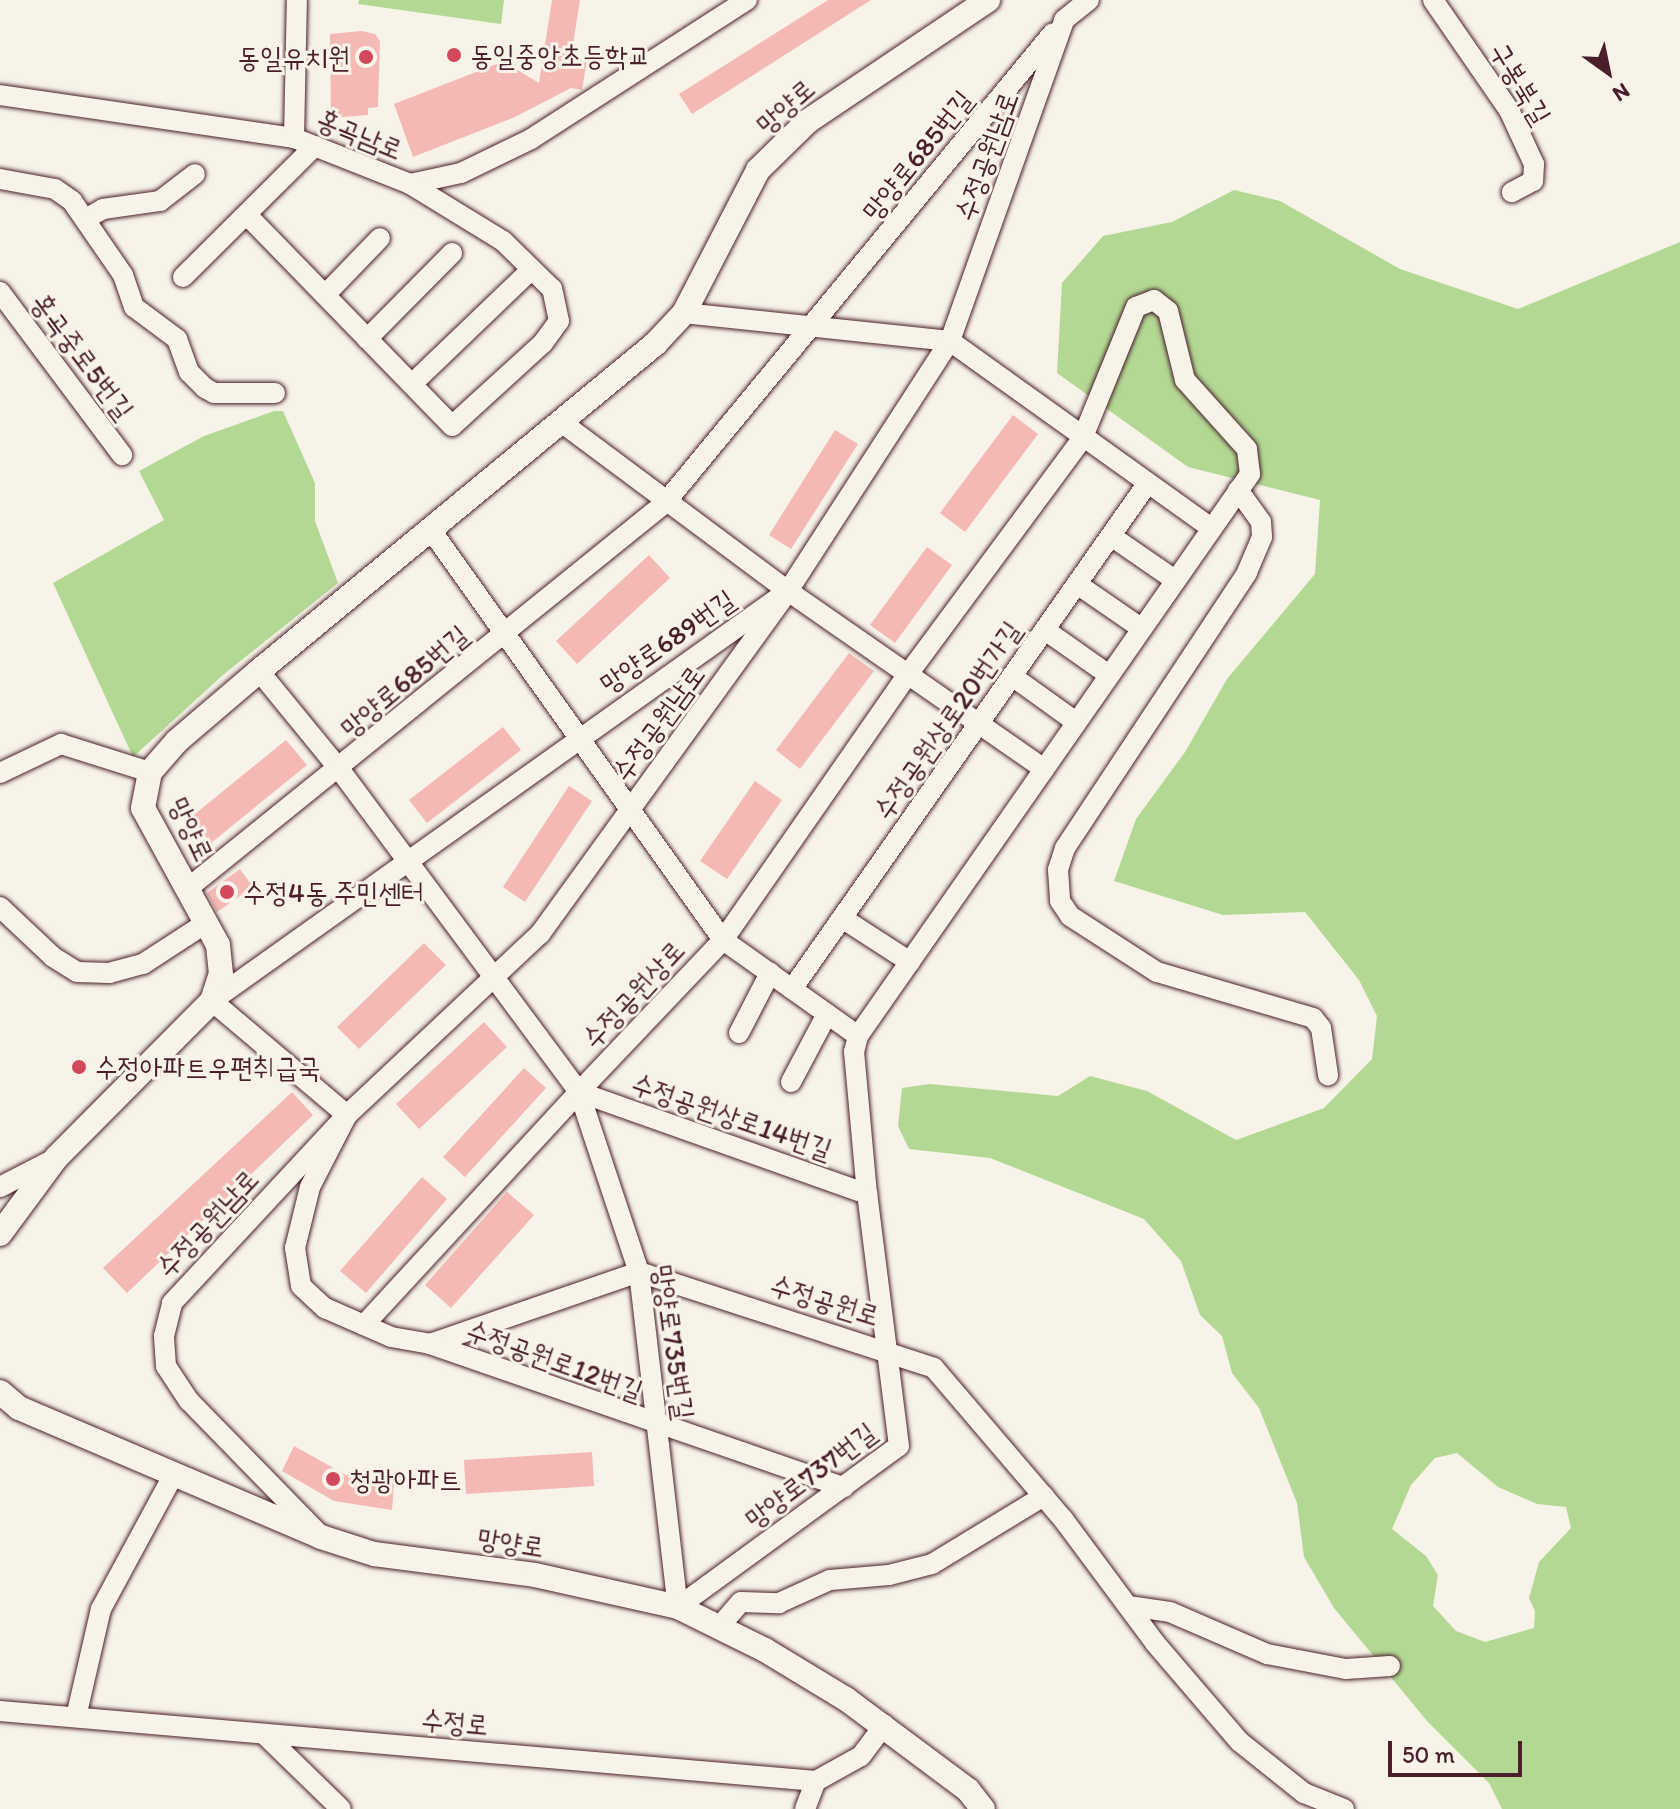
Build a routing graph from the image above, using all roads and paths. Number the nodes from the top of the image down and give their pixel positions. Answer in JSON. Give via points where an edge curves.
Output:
{"nodes":[{"id":1,"x":297,"y":0,"type":"edge"},
{"id":2,"x":747,"y":0,"type":"edge"},
{"id":3,"x":988,"y":0,"type":"edge"},
{"id":4,"x":1089,"y":0,"type":"edge"},
{"id":5,"x":1433,"y":0,"type":"edge"},
{"id":6,"x":1064,"y":20,"type":"junction"},
{"id":7,"x":0,"y":95,"type":"edge"},
{"id":8,"x":294,"y":138,"type":"junction"},
{"id":9,"x":315,"y":146,"type":"junction"},
{"id":10,"x":195,"y":174,"type":"dead end"},
{"id":11,"x":0,"y":179,"type":"edge"},
{"id":12,"x":410,"y":184,"type":"junction"},
{"id":13,"x":1512,"y":192,"type":"dead end"},
{"id":14,"x":247,"y":215,"type":"junction"},
{"id":15,"x":87,"y":218,"type":"junction"},
{"id":16,"x":380,"y":238,"type":"dead end"},
{"id":17,"x":452,"y":253,"type":"dead end"},
{"id":18,"x":532,"y":269,"type":"junction"},
{"id":19,"x":183,"y":277,"type":"dead end"},
{"id":20,"x":0,"y":292,"type":"edge"},
{"id":21,"x":325,"y":295,"type":"junction"},
{"id":22,"x":684,"y":313,"type":"junction"},
{"id":23,"x":813,"y":325,"type":"junction"},
{"id":24,"x":367,"y":339,"type":"junction"},
{"id":25,"x":950,"y":341,"type":"junction"},
{"id":26,"x":412,"y":384,"type":"junction"},
{"id":27,"x":275,"y":393,"type":"dead end"},
{"id":28,"x":561,"y":422,"type":"junction"},
{"id":29,"x":1082,"y":439,"type":"junction"},
{"id":30,"x":122,"y":455,"type":"dead end"},
{"id":31,"x":1147,"y":484,"type":"junction"},
{"id":32,"x":1238,"y":490,"type":"junction"},
{"id":33,"x":665,"y":503,"type":"junction"},
{"id":34,"x":1211,"y":528,"type":"junction"},
{"id":35,"x":431,"y":530,"type":"junction"},
{"id":36,"x":1111,"y":536,"type":"junction"},
{"id":37,"x":1175,"y":580,"type":"junction"},
{"id":38,"x":1077,"y":584,"type":"junction"},
{"id":39,"x":788,"y":591,"type":"junction"},
{"id":40,"x":1141,"y":628,"type":"junction"},
{"id":41,"x":1045,"y":630,"type":"junction"},
{"id":42,"x":503,"y":634,"type":"junction"},
{"id":43,"x":259,"y":671,"type":"junction"},
{"id":44,"x":908,"y":674,"type":"junction"},
{"id":45,"x":1109,"y":675,"type":"junction"},
{"id":46,"x":1012,"y":676,"type":"junction"},
{"id":47,"x":1076,"y":722,"type":"junction"},
{"id":48,"x":979,"y":724,"type":"junction"},
{"id":49,"x":579,"y":737,"type":"junction"},
{"id":50,"x":1044,"y":769,"type":"junction"},
{"id":51,"x":340,"y":770,"type":"junction"},
{"id":52,"x":150,"y":772,"type":"junction"},
{"id":53,"x":0,"y":773,"type":"edge"},
{"id":54,"x":630,"y":810,"type":"junction"},
{"id":55,"x":407,"y":861,"type":"junction"},
{"id":56,"x":187,"y":889,"type":"junction"},
{"id":57,"x":0,"y":907,"type":"edge"},
{"id":58,"x":842,"y":918,"type":"junction"},
{"id":59,"x":206,"y":923,"type":"junction"},
{"id":60,"x":723,"y":940,"type":"junction"},
{"id":61,"x":910,"y":962,"type":"junction"},
{"id":62,"x":770,"y":973,"type":"junction"},
{"id":63,"x":498,"y":978,"type":"junction"},
{"id":64,"x":792,"y":989,"type":"junction"},
{"id":65,"x":212,"y":1001,"type":"junction"},
{"id":66,"x":827,"y":1014,"type":"junction"},
{"id":67,"x":739,"y":1033,"type":"dead end"},
{"id":68,"x":858,"y":1036,"type":"junction"},
{"id":69,"x":1328,"y":1075,"type":"dead end"},
{"id":70,"x":791,"y":1082,"type":"dead end"},
{"id":71,"x":579,"y":1092,"type":"junction"},
{"id":72,"x":347,"y":1115,"type":"junction"},
{"id":73,"x":56,"y":1158,"type":"junction"},
{"id":74,"x":0,"y":1187,"type":"edge"},
{"id":75,"x":867,"y":1194,"type":"junction"},
{"id":76,"x":0,"y":1234,"type":"edge"},
{"id":77,"x":639,"y":1272,"type":"junction"},
{"id":78,"x":364,"y":1325,"type":"junction"},
{"id":79,"x":430,"y":1344,"type":"junction"},
{"id":80,"x":888,"y":1349,"type":"junction"},
{"id":81,"x":0,"y":1392,"type":"edge"},
{"id":82,"x":658,"y":1427,"type":"junction"},
{"id":83,"x":174,"y":1474,"type":"junction"},
{"id":84,"x":844,"y":1487,"type":"junction"},
{"id":85,"x":1044,"y":1496,"type":"junction"},
{"id":86,"x":321,"y":1537,"type":"junction"},
{"id":87,"x":1128,"y":1606,"type":"junction"},
{"id":88,"x":678,"y":1607,"type":"junction"},
{"id":89,"x":719,"y":1627,"type":"junction"},
{"id":90,"x":1390,"y":1666,"type":"dead end"},
{"id":91,"x":0,"y":1711,"type":"edge"},
{"id":92,"x":76,"y":1717,"type":"junction"},
{"id":93,"x":884,"y":1725,"type":"junction"},
{"id":94,"x":264,"y":1734,"type":"junction"},
{"id":95,"x":816,"y":1781,"type":"junction"},
{"id":96,"x":341,"y":1809,"type":"edge"},
{"id":97,"x":805,"y":1809,"type":"edge"},
{"id":98,"x":983,"y":1809,"type":"edge"},
{"id":99,"x":1344,"y":1809,"type":"edge"}],
"edges":[{"from":1,"to":8,"type":"street"},
{"from":2,"to":12,"type":"street","name":"홍곡남로","via":[[531,139],[461,173]]},
{"from":3,"to":22,"type":"main road","name":"망양로","via":[[808,121],[758,170]]},
{"from":4,"to":6,"type":"street"},
{"from":5,"to":13,"type":"street","name":"구봉북길","via":[[1509,110],[1534,164],[1533,181]]},
{"from":6,"to":23,"type":"street","name":"망양로685번길"},
{"from":6,"to":25,"type":"street","name":"수정공원남로"},
{"from":7,"to":8,"type":"street","name":"홍곡남로"},
{"from":8,"to":9,"type":"street","name":"홍곡남로"},
{"from":9,"to":12,"type":"street","name":"홍곡남로"},
{"from":9,"to":14,"type":"street"},
{"from":10,"to":15,"type":"street","via":[[160,201],[103,209]]},
{"from":11,"to":15,"type":"street","via":[[55,189]]},
{"from":12,"to":18,"type":"street","via":[[503,241]]},
{"from":14,"to":19,"type":"street"},
{"from":14,"to":21,"type":"street"},
{"from":15,"to":27,"type":"street","via":[[123,275],[134,307],[177,339],[189,372],[205,388],[214,393]]},
{"from":16,"to":21,"type":"street"},
{"from":17,"to":24,"type":"street"},
{"from":18,"to":26,"type":"street"},
{"from":18,"to":26,"type":"street","via":[[552,289],[559,321],[543,343],[452,426]]},
{"from":20,"to":30,"type":"street","name":"홍곡중로5번길"},
{"from":21,"to":24,"type":"street"},
{"from":22,"to":23,"type":"street"},
{"from":22,"to":28,"type":"main road","name":"망양로"},
{"from":23,"to":25,"type":"street"},
{"from":23,"to":33,"type":"street","name":"망양로685번길"},
{"from":24,"to":26,"type":"street"},
{"from":25,"to":29,"type":"street"},
{"from":25,"to":39,"type":"street","name":"수정공원남로"},
{"from":28,"to":33,"type":"street"},
{"from":28,"to":35,"type":"main road","name":"망양로"},
{"from":29,"to":31,"type":"street"},
{"from":29,"to":32,"type":"street","name":"수정공원상로","via":[[1136,307],[1154,300],[1168,311],[1185,380],[1247,449],[1250,474]]},
{"from":29,"to":44,"type":"street","name":"수정공원상로"},
{"from":31,"to":34,"type":"street"},
{"from":31,"to":36,"type":"street","name":"수정공원상로20번가길"},
{"from":32,"to":34,"type":"street","name":"수정공원상로"},
{"from":32,"to":69,"type":"street","via":[[1261,522],[1262,537],[1247,573],[1065,848],[1058,870],[1060,901],[1070,916],[1157,972],[1313,1018],[1321,1028]]},
{"from":33,"to":39,"type":"street"},
{"from":33,"to":42,"type":"street","name":"망양로685번길"},
{"from":34,"to":37,"type":"street","name":"수정공원상로"},
{"from":35,"to":42,"type":"street"},
{"from":35,"to":43,"type":"main road","name":"망양로"},
{"from":36,"to":37,"type":"street"},
{"from":36,"to":38,"type":"street","name":"수정공원상로20번가길"},
{"from":37,"to":40,"type":"street","name":"수정공원상로"},
{"from":38,"to":40,"type":"street"},
{"from":38,"to":41,"type":"street","name":"수정공원상로20번가길"},
{"from":39,"to":44,"type":"street"},
{"from":39,"to":49,"type":"street","name":"망양로689번길"},
{"from":39,"to":54,"type":"street","name":"수정공원남로"},
{"from":40,"to":45,"type":"street","name":"수정공원상로"},
{"from":41,"to":45,"type":"street"},
{"from":41,"to":46,"type":"street","name":"수정공원상로20번가길"},
{"from":42,"to":49,"type":"street","name":"망양로685번길"},
{"from":42,"to":51,"type":"street","name":"망양로685번길"},
{"from":43,"to":51,"type":"street"},
{"from":43,"to":52,"type":"main road","name":"망양로","via":[[177,741]]},
{"from":44,"to":48,"type":"street"},
{"from":44,"to":60,"type":"street","name":"수정공원상로"},
{"from":45,"to":47,"type":"street","name":"수정공원상로"},
{"from":46,"to":47,"type":"street"},
{"from":46,"to":48,"type":"street","name":"수정공원상로20번가길"},
{"from":47,"to":50,"type":"street","name":"수정공원상로"},
{"from":48,"to":50,"type":"street"},
{"from":48,"to":58,"type":"street","name":"수정공원상로20번가길"},
{"from":49,"to":54,"type":"street"},
{"from":49,"to":55,"type":"street","name":"망양로689번길"},
{"from":50,"to":61,"type":"street","name":"수정공원상로"},
{"from":51,"to":55,"type":"street","name":"망양로685번길"},
{"from":51,"to":56,"type":"street","name":"망양로685번길"},
{"from":52,"to":53,"type":"street","via":[[61,744]]},
{"from":52,"to":56,"type":"main road","name":"망양로","via":[[143,808]]},
{"from":54,"to":60,"type":"street","name":"수정공원남로"},
{"from":54,"to":63,"type":"street","name":"수정공원남로","via":[[540,934]]},
{"from":55,"to":63,"type":"street"},
{"from":55,"to":65,"type":"street","name":"망양로689번길"},
{"from":56,"to":59,"type":"main road","name":"망양로"},
{"from":57,"to":59,"type":"street","via":[[53,957],[77,972],[109,973],[143,964]]},
{"from":58,"to":61,"type":"street"},
{"from":58,"to":64,"type":"street","name":"수정공원상로20번가길"},
{"from":59,"to":65,"type":"main road","name":"망양로","via":[[218,945],[221,974]]},
{"from":60,"to":62,"type":"street","name":"수정공원남로"},
{"from":60,"to":71,"type":"street","name":"수정공원상로"},
{"from":61,"to":68,"type":"street","name":"수정공원상로"},
{"from":62,"to":64,"type":"street","name":"수정공원남로"},
{"from":62,"to":67,"type":"street"},
{"from":63,"to":71,"type":"street"},
{"from":63,"to":72,"type":"street","name":"수정공원남로"},
{"from":64,"to":66,"type":"street","name":"수정공원남로"},
{"from":65,"to":72,"type":"street"},
{"from":65,"to":73,"type":"main road"},
{"from":66,"to":68,"type":"street","name":"수정공원남로"},
{"from":66,"to":70,"type":"street"},
{"from":68,"to":75,"type":"street","via":[[854,1052]]},
{"from":71,"to":75,"type":"street","name":"수정공원상로14번길"},
{"from":71,"to":77,"type":"street","name":"망양로735번길"},
{"from":71,"to":78,"type":"street","name":"수정공원상로"},
{"from":72,"to":78,"type":"street","via":[[310,1187],[295,1248],[301,1286],[325,1308]]},
{"from":72,"to":86,"type":"street","name":"수정공원남로","via":[[192,1276],[172,1303],[164,1336],[166,1366],[189,1401]]},
{"from":73,"to":74,"type":"street"},
{"from":73,"to":76,"type":"main road"},
{"from":75,"to":80,"type":"street"},
{"from":77,"to":79,"type":"street"},
{"from":77,"to":80,"type":"street","name":"수정공원로"},
{"from":77,"to":82,"type":"street","name":"망양로735번길"},
{"from":78,"to":79,"type":"street","via":[[391,1337]]},
{"from":79,"to":82,"type":"street","name":"수정공원로12번길"},
{"from":80,"to":84,"type":"street","name":"망양로737번길","via":[[899,1446]]},
{"from":80,"to":85,"type":"street","name":"수정공원로","via":[[934,1368]]},
{"from":81,"to":83,"type":"main road","name":"망양로","via":[[19,1408]]},
{"from":82,"to":84,"type":"street","name":"수정공원로12번길"},
{"from":82,"to":88,"type":"street","name":"망양로735번길"},
{"from":83,"to":86,"type":"main road","name":"망양로"},
{"from":83,"to":92,"type":"street","via":[[101,1609]]},
{"from":84,"to":88,"type":"street","name":"망양로737번길"},
{"from":85,"to":87,"type":"street","name":"수정공원로"},
{"from":85,"to":89,"type":"street","via":[[932,1564],[889,1575],[830,1580],[779,1603],[741,1602]]},
{"from":86,"to":88,"type":"main road","name":"망양로","via":[[374,1554],[535,1575]]},
{"from":87,"to":90,"type":"street","via":[[1170,1612],[1267,1654],[1346,1669]]},
{"from":87,"to":99,"type":"street","name":"수정공원로","via":[[1240,1742],[1304,1793]]},
{"from":88,"to":89,"type":"main road","name":"망양로"},
{"from":89,"to":93,"type":"main road","name":"망양로"},
{"from":91,"to":92,"type":"street","name":"수정로"},
{"from":92,"to":94,"type":"street","name":"수정로"},
{"from":93,"to":95,"type":"street","via":[[861,1756]]},
{"from":93,"to":98,"type":"main road","name":"망양로","via":[[968,1790]]},
{"from":94,"to":95,"type":"street","name":"수정로"},
{"from":94,"to":96,"type":"street"},
{"from":95,"to":97,"type":"street"}]}
